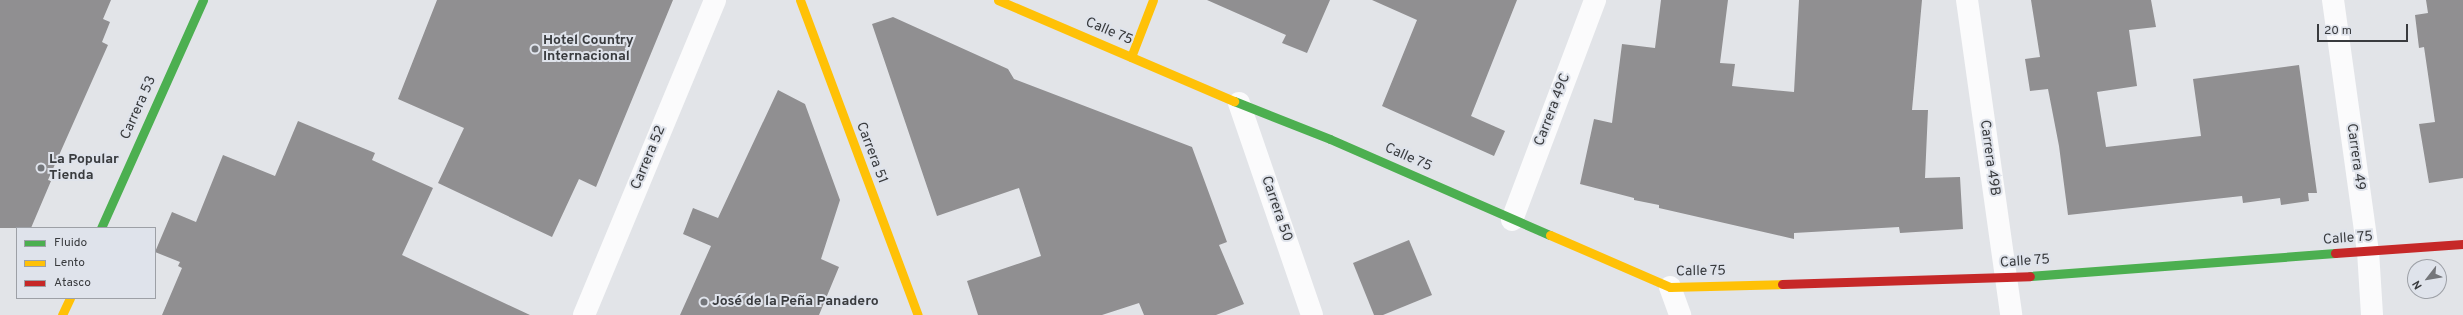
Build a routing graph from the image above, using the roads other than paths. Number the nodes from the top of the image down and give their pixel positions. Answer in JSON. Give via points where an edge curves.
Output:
{"nodes":[{"id":1,"x":203,"y":0,"type":"edge"},
{"id":2,"x":715,"y":0,"type":"edge"},
{"id":3,"x":998,"y":0,"type":"edge"},
{"id":4,"x":1153,"y":0,"type":"edge"},
{"id":5,"x":1595,"y":0,"type":"edge"},
{"id":6,"x":1967,"y":0,"type":"edge"},
{"id":7,"x":2333,"y":0,"type":"edge"},
{"id":8,"x":801,"y":2,"type":"edge"},
{"id":9,"x":1131,"y":57,"type":"junction"},
{"id":10,"x":1240,"y":103,"type":"junction"},
{"id":11,"x":1512,"y":220,"type":"junction"},
{"id":12,"x":101,"y":227,"type":"edge"},
{"id":13,"x":2463,"y":244,"type":"edge"},
{"id":14,"x":2368,"y":251,"type":"junction"},
{"id":15,"x":2006,"y":278,"type":"junction"},
{"id":16,"x":1670,"y":287,"type":"junction"},
{"id":17,"x":70,"y":299,"type":"edge"},
{"id":18,"x":62,"y":315,"type":"edge"},
{"id":19,"x":584,"y":315,"type":"edge"},
{"id":20,"x":918,"y":315,"type":"edge"},
{"id":21,"x":1312,"y":315,"type":"edge"},
{"id":22,"x":1680,"y":315,"type":"edge"},
{"id":23,"x":2011,"y":315,"type":"edge"},
{"id":24,"x":2372,"y":315,"type":"edge"}],
"edges":[{"from":1,"to":12,"type":"street","name":"Carrera 53"},
{"from":2,"to":19,"type":"street","name":"Carrera 52"},
{"from":3,"to":9,"type":"street","name":"Calle 75"},
{"from":4,"to":9,"type":"street"},
{"from":5,"to":11,"type":"street","name":"Carrera 49C"},
{"from":6,"to":15,"type":"street","name":"Carrera 49B"},
{"from":7,"to":14,"type":"street","name":"Carrera 49"},
{"from":8,"to":20,"type":"street","name":"Carrera 51"},
{"from":9,"to":10,"type":"street","name":"Calle 75"},
{"from":10,"to":11,"type":"street","name":"Calle 75","via":[[1330,139]]},
{"from":10,"to":21,"type":"street","name":"Carrera 50"},
{"from":11,"to":16,"type":"street","name":"Calle 75"},
{"from":13,"to":14,"type":"street","name":"Calle 75"},
{"from":14,"to":15,"type":"street","name":"Calle 75"},
{"from":14,"to":24,"type":"street","name":"Carrera 49"},
{"from":15,"to":16,"type":"street","name":"Calle 75"},
{"from":15,"to":23,"type":"street","name":"Carrera 49B"},
{"from":16,"to":22,"type":"street"},
{"from":17,"to":18,"type":"street"}]}
